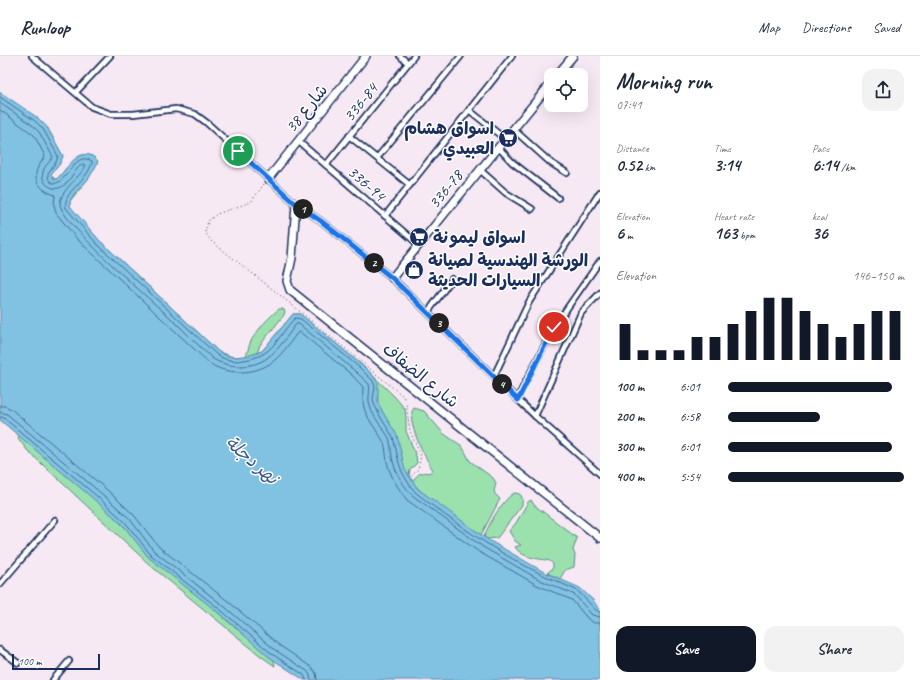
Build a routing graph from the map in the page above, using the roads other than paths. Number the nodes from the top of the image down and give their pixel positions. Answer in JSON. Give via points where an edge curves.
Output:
{"nodes":[{"id":1,"x":32,"y":56,"type":"edge"},
{"id":2,"x":110,"y":56,"type":"edge"},
{"id":3,"x":366,"y":56,"type":"edge"},
{"id":4,"x":400,"y":56,"type":"edge"},
{"id":5,"x":414,"y":56,"type":"edge"},
{"id":6,"x":461,"y":56,"type":"edge"},
{"id":7,"x":512,"y":56,"type":"edge"},
{"id":8,"x":573,"y":56,"type":"edge"},
{"id":9,"x":408,"y":63,"type":"junction"},
{"id":10,"x":563,"y":68,"type":"edge"},
{"id":11,"x":544,"y":91,"type":"edge"},
{"id":12,"x":76,"y":92,"type":"junction"},
{"id":13,"x":469,"y":110,"type":"junction"},
{"id":14,"x":513,"y":129,"type":"junction"},
{"id":15,"x":349,"y":136,"type":"junction"},
{"id":16,"x":505,"y":139,"type":"junction"},
{"id":17,"x":298,"y":141,"type":"junction"},
{"id":18,"x":498,"y":147,"type":"junction"},
{"id":19,"x":377,"y":158,"type":"junction"},
{"id":20,"x":326,"y":165,"type":"junction"},
{"id":21,"x":480,"y":170,"type":"junction"},
{"id":22,"x":567,"y":173,"type":"dead end"},
{"id":23,"x":268,"y":179,"type":"junction"},
{"id":24,"x":410,"y":185,"type":"junction"},
{"id":25,"x":600,"y":192,"type":"edge"},
{"id":26,"x":558,"y":198,"type":"dead end"},
{"id":27,"x":296,"y":204,"type":"junction"},
{"id":28,"x":532,"y":209,"type":"dead end"},
{"id":29,"x":385,"y":216,"type":"junction"},
{"id":30,"x":419,"y":245,"type":"junction"},
{"id":31,"x":600,"y":261,"type":"edge"},
{"id":32,"x":392,"y":278,"type":"junction"},
{"id":33,"x":452,"y":279,"type":"dead end"},
{"id":34,"x":600,"y":293,"type":"edge"},
{"id":35,"x":428,"y":312,"type":"junction"},
{"id":36,"x":494,"y":376,"type":"junction"},
{"id":37,"x":518,"y":400,"type":"junction"},
{"id":38,"x":535,"y":416,"type":"junction"},
{"id":39,"x":600,"y":474,"type":"edge"},
{"id":40,"x":55,"y":520,"type":"dead end"},
{"id":41,"x":600,"y":538,"type":"edge"},
{"id":42,"x":0,"y":584,"type":"edge"},
{"id":43,"x":0,"y":650,"type":"edge"},
{"id":44,"x":69,"y":660,"type":"dead end"},
{"id":45,"x":18,"y":663,"type":"dead end"},
{"id":46,"x":53,"y":680,"type":"edge"}],
"edges":[{"from":1,"to":12,"type":"street"},
{"from":2,"to":12,"type":"street"},
{"from":3,"to":17,"type":"street","name":"شارع 38"},
{"from":4,"to":9,"type":"street"},
{"from":5,"to":9,"type":"street","name":"336-84"},
{"from":6,"to":19,"type":"street"},
{"from":7,"to":13,"type":"street"},
{"from":8,"to":10,"type":"street"},
{"from":9,"to":15,"type":"street","name":"336-84"},
{"from":11,"to":14,"type":"street","name":"336-78"},
{"from":12,"to":23,"type":"street","via":[[92,107],[111,114],[176,109],[195,114]]},
{"from":13,"to":16,"type":"street"},
{"from":13,"to":24,"type":"street"},
{"from":14,"to":16,"type":"street","name":"336-78"},
{"from":14,"to":22,"type":"street","via":[[550,162]]},
{"from":15,"to":19,"type":"street"},
{"from":15,"to":20,"type":"street","name":"336-84"},
{"from":16,"to":18,"type":"street","name":"336-78"},
{"from":17,"to":20,"type":"street","name":"336-94"},
{"from":17,"to":23,"type":"street","name":"شارع 38"},
{"from":18,"to":21,"type":"street","name":"336-78"},
{"from":18,"to":26,"type":"street","via":[[512,162]]},
{"from":19,"to":24,"type":"street"},
{"from":20,"to":29,"type":"street","name":"336-94"},
{"from":21,"to":28,"type":"street","via":[[506,193]]},
{"from":21,"to":30,"type":"street","name":"336-78"},
{"from":23,"to":27,"type":"street"},
{"from":24,"to":29,"type":"street"},
{"from":25,"to":36,"type":"street","via":[[529,302]]},
{"from":27,"to":32,"type":"street"},
{"from":27,"to":41,"type":"street","name":"شارع الضفاف","via":[[292,258],[287,281],[290,290]]},
{"from":29,"to":30,"type":"street","name":"336-94"},
{"from":30,"to":32,"type":"street","name":"336-78"},
{"from":31,"to":37,"type":"street","via":[[554,327]]},
{"from":32,"to":35,"type":"street"},
{"from":33,"to":35,"type":"street"},
{"from":34,"to":38,"type":"street","via":[[581,314]]},
{"from":35,"to":36,"type":"street"},
{"from":36,"to":37,"type":"street"},
{"from":37,"to":38,"type":"street"},
{"from":38,"to":39,"type":"street"},
{"from":40,"to":42,"type":"street"},
{"from":43,"to":45,"type":"street"},
{"from":44,"to":46,"type":"street"}]}
